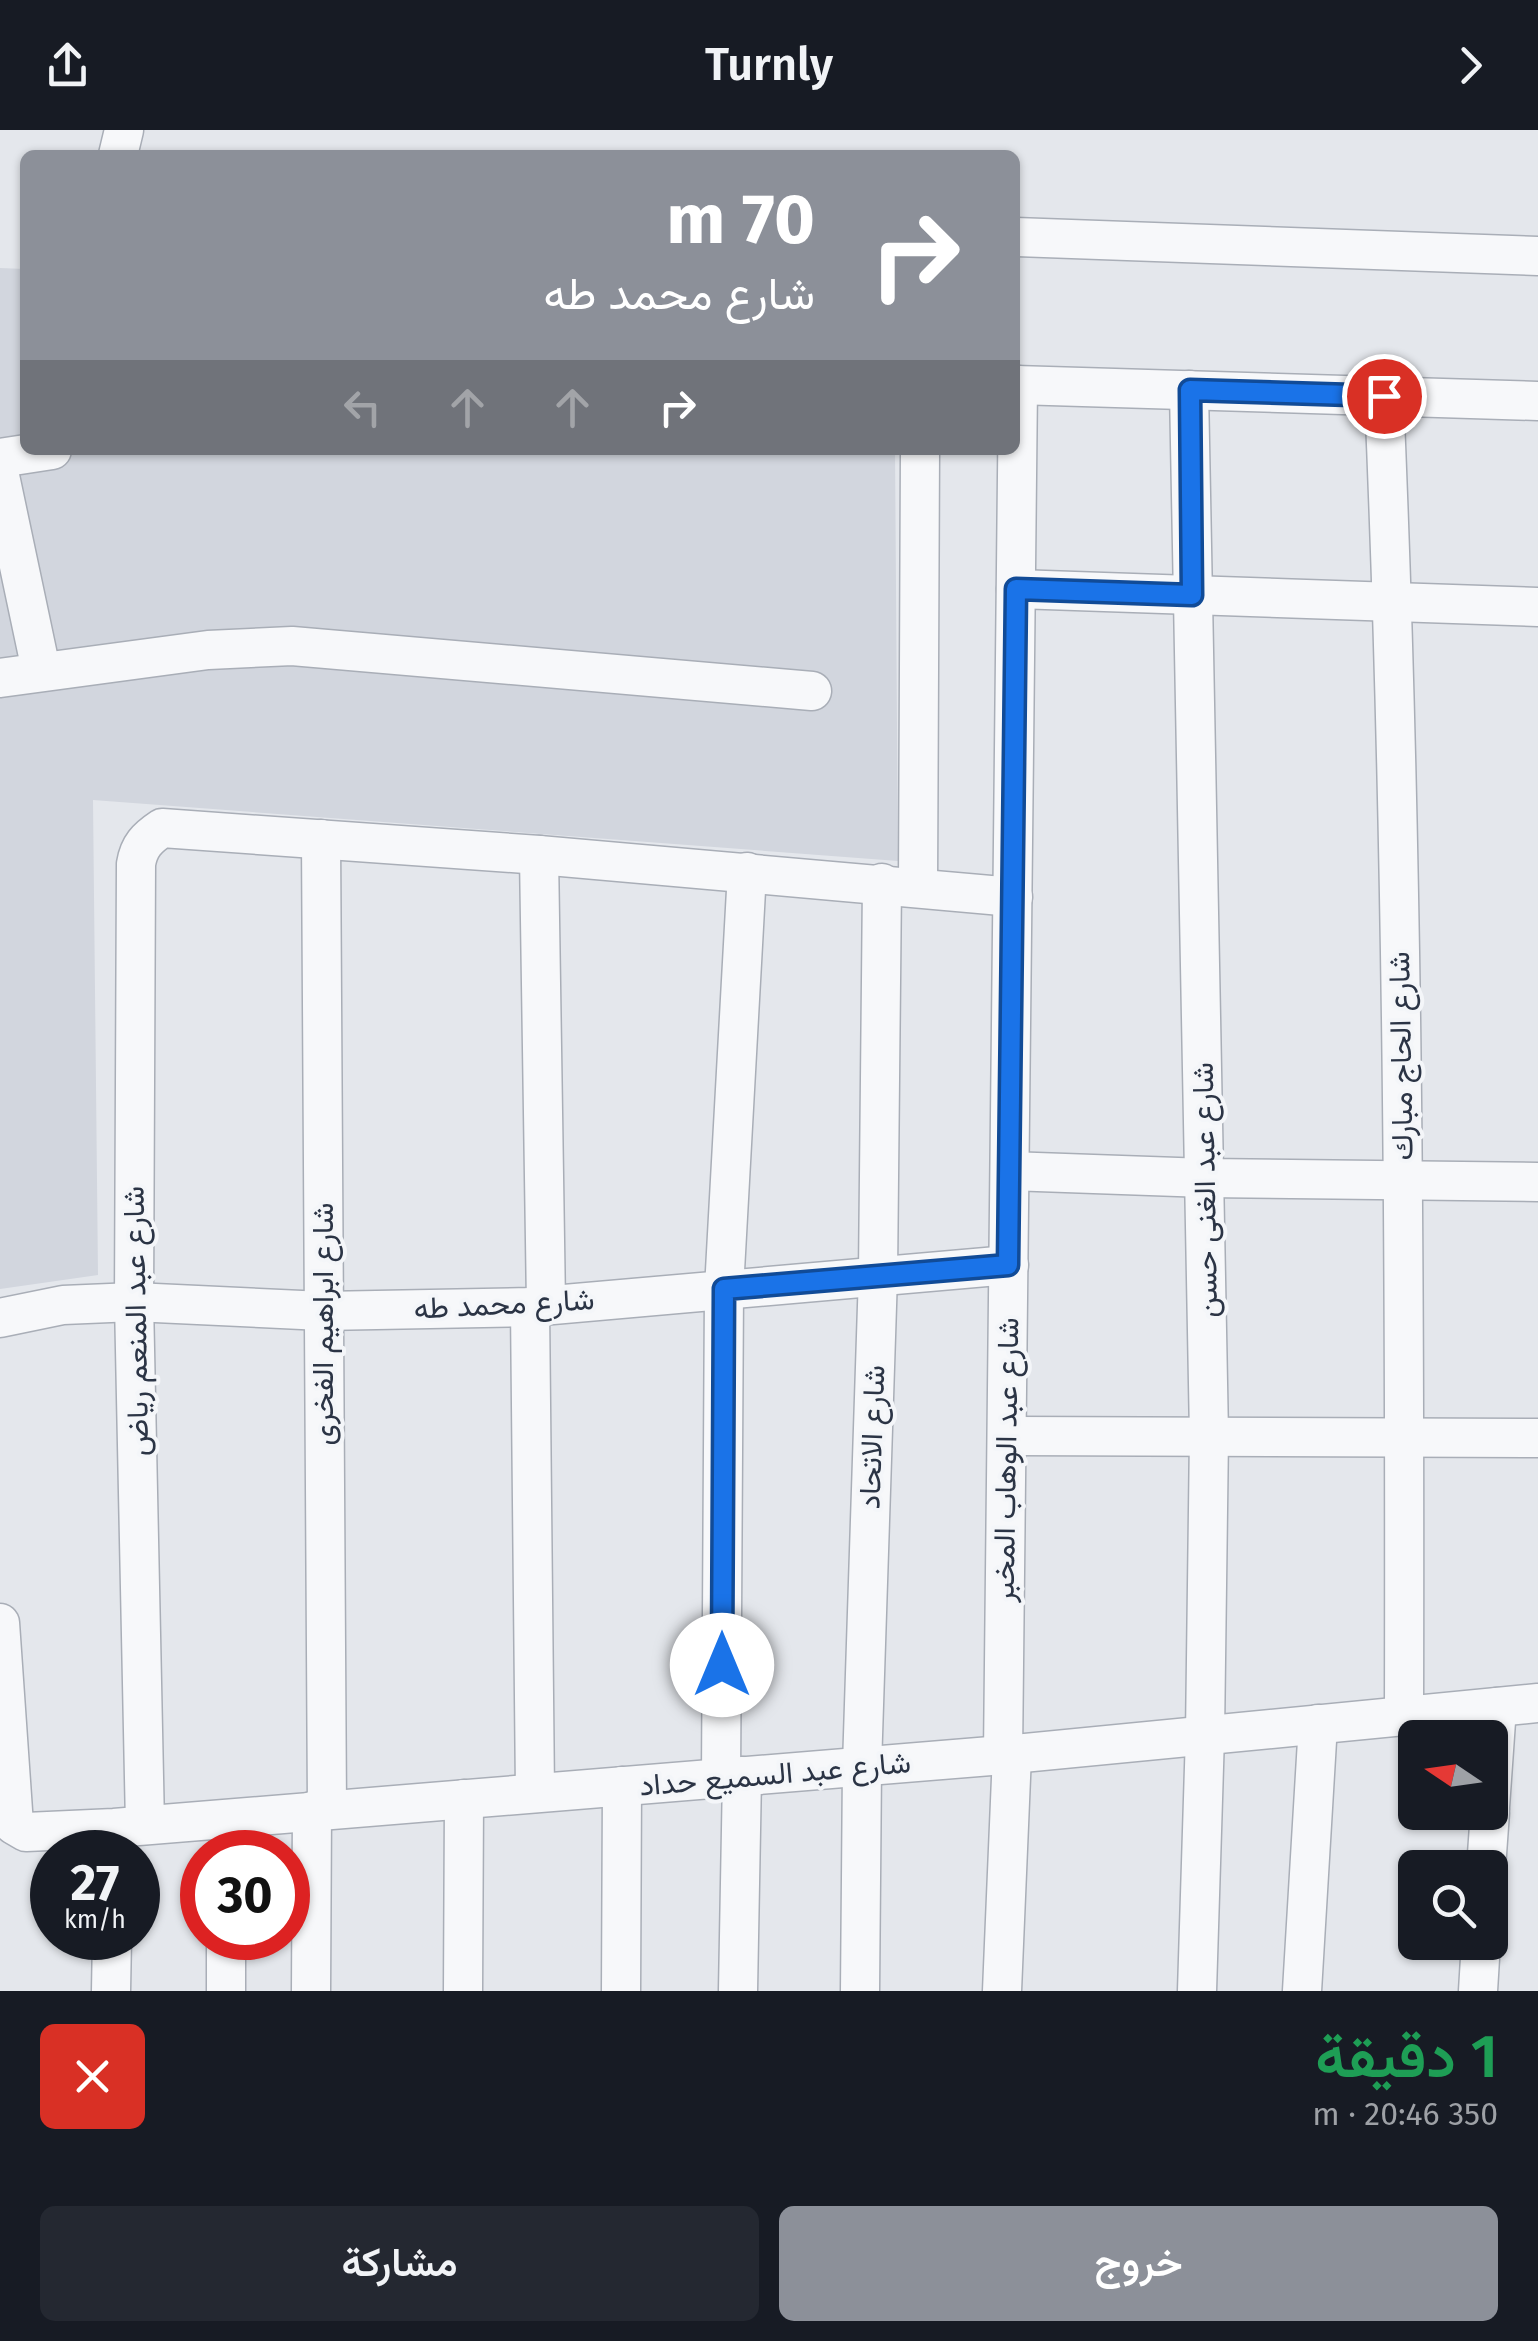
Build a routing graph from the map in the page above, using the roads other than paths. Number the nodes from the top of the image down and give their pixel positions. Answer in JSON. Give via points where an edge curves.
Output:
{"nodes":[{"id":1,"x":1020,"y":237,"type":"edge"},
{"id":2,"x":1538,"y":256,"type":"edge"},
{"id":3,"x":1020,"y":385,"type":"edge"},
{"id":4,"x":1190,"y":390,"type":"junction"},
{"id":5,"x":1384,"y":396,"type":"junction"},
{"id":6,"x":1538,"y":400,"type":"edge"},
{"id":7,"x":920,"y":455,"type":"edge"},
{"id":8,"x":1017,"y":455,"type":"edge"},
{"id":9,"x":0,"y":476,"type":"edge"},
{"id":10,"x":1016,"y":589,"type":"junction"},
{"id":11,"x":1192,"y":595,"type":"junction"},
{"id":12,"x":1393,"y":602,"type":"junction"},
{"id":13,"x":1538,"y":607,"type":"edge"},
{"id":14,"x":42,"y":670,"type":"junction"},
{"id":15,"x":0,"y":678,"type":"edge"},
{"id":16,"x":812,"y":691,"type":"dead end"},
{"id":17,"x":321,"y":839,"type":"junction"},
{"id":18,"x":538,"y":855,"type":"junction"},
{"id":19,"x":746,"y":872,"type":"junction"},
{"id":20,"x":900,"y":885,"type":"junction"},
{"id":21,"x":1013,"y":897,"type":"junction"},
{"id":22,"x":1010,"y":1172,"type":"junction"},
{"id":23,"x":1206,"y":1178,"type":"junction"},
{"id":24,"x":1403,"y":1182,"type":"junction"},
{"id":25,"x":1538,"y":1182,"type":"edge"},
{"id":26,"x":1008,"y":1265,"type":"junction"},
{"id":27,"x":878,"y":1275,"type":"junction"},
{"id":28,"x":724,"y":1289,"type":"junction"},
{"id":29,"x":134,"y":1302,"type":"junction"},
{"id":30,"x":538,"y":1306,"type":"junction"},
{"id":31,"x":322,"y":1311,"type":"junction"},
{"id":32,"x":0,"y":1318,"type":"edge"},
{"id":33,"x":1007,"y":1436,"type":"junction"},
{"id":34,"x":1208,"y":1436,"type":"junction"},
{"id":35,"x":1404,"y":1436,"type":"junction"},
{"id":36,"x":1538,"y":1438,"type":"edge"},
{"id":37,"x":0,"y":1623,"type":"edge"},
{"id":38,"x":1538,"y":1703,"type":"edge"},
{"id":39,"x":1496,"y":1707,"type":"junction"},
{"id":40,"x":1404,"y":1716,"type":"junction"},
{"id":41,"x":1495,"y":1720,"type":"edge"},
{"id":42,"x":1318,"y":1724,"type":"junction"},
{"id":43,"x":1205,"y":1735,"type":"junction"},
{"id":44,"x":1008,"y":1754,"type":"junction"},
{"id":45,"x":862,"y":1766,"type":"junction"},
{"id":46,"x":732,"y":1777,"type":"junction"},
{"id":47,"x":622,"y":1786,"type":"junction"},
{"id":48,"x":534,"y":1793,"type":"junction"},
{"id":49,"x":464,"y":1799,"type":"junction"},
{"id":50,"x":9,"y":1810,"type":"edge"},
{"id":51,"x":320,"y":1811,"type":"junction"},
{"id":52,"x":124,"y":1830,"type":"edge"},
{"id":53,"x":249,"y":1830,"type":"edge"},
{"id":54,"x":30,"y":1832,"type":"edge"},
{"id":55,"x":112,"y":1960,"type":"edge"},
{"id":56,"x":226,"y":1960,"type":"edge"},
{"id":57,"x":1480,"y":1960,"type":"edge"},
{"id":58,"x":111,"y":1991,"type":"edge"},
{"id":59,"x":226,"y":1991,"type":"edge"},
{"id":60,"x":311,"y":1991,"type":"edge"},
{"id":61,"x":463,"y":1991,"type":"edge"},
{"id":62,"x":620,"y":1991,"type":"edge"},
{"id":63,"x":738,"y":1991,"type":"edge"},
{"id":64,"x":860,"y":1991,"type":"edge"},
{"id":65,"x":1002,"y":1991,"type":"edge"},
{"id":66,"x":1197,"y":1991,"type":"edge"},
{"id":67,"x":1302,"y":1991,"type":"edge"},
{"id":68,"x":1478,"y":1991,"type":"edge"}],
"edges":[{"from":1,"to":2,"type":"street"},
{"from":3,"to":4,"type":"street"},
{"from":4,"to":5,"type":"street"},
{"from":4,"to":11,"type":"street","name":"شارع عبد الغنى حسن"},
{"from":5,"to":6,"type":"street"},
{"from":5,"to":12,"type":"street","name":"شارع الحاج مبارك"},
{"from":7,"to":20,"type":"street","name":"شارع الاتحاد"},
{"from":8,"to":10,"type":"street","name":"شارع عبد الوهاب المخبر"},
{"from":9,"to":14,"type":"street"},
{"from":10,"to":11,"type":"street"},
{"from":10,"to":21,"type":"street","name":"شارع عبد الوهاب المخبر"},
{"from":11,"to":12,"type":"street"},
{"from":11,"to":23,"type":"street","name":"شارع عبد الغنى حسن"},
{"from":12,"to":13,"type":"street"},
{"from":12,"to":24,"type":"street","name":"شارع الحاج مبارك"},
{"from":14,"to":15,"type":"street"},
{"from":14,"to":16,"type":"street","via":[[292,646]]},
{"from":17,"to":18,"type":"street"},
{"from":17,"to":29,"type":"street","name":"شارع عبد المنعم رياض","via":[[162,828],[139,849]]},
{"from":17,"to":31,"type":"street","name":"شارع ابراهيم الفخرى"},
{"from":18,"to":19,"type":"street"},
{"from":18,"to":30,"type":"street"},
{"from":19,"to":20,"type":"street"},
{"from":19,"to":28,"type":"street"},
{"from":20,"to":21,"type":"street"},
{"from":20,"to":27,"type":"street","name":"شارع الاتحاد"},
{"from":21,"to":22,"type":"street","name":"شارع عبد الوهاب المخبر"},
{"from":22,"to":23,"type":"street"},
{"from":22,"to":26,"type":"street","name":"شارع عبد الوهاب المخبر"},
{"from":23,"to":24,"type":"street"},
{"from":23,"to":34,"type":"street","name":"شارع عبد الغنى حسن"},
{"from":24,"to":25,"type":"street"},
{"from":24,"to":35,"type":"street","name":"شارع الحاج مبارك"},
{"from":26,"to":27,"type":"street","name":"شارع محمد طه"},
{"from":26,"to":33,"type":"street","name":"شارع عبد الوهاب المخبر"},
{"from":27,"to":28,"type":"street","name":"شارع محمد طه"},
{"from":27,"to":45,"type":"street","name":"شارع الاتحاد"},
{"from":28,"to":30,"type":"street","name":"شارع محمد طه"},
{"from":28,"to":46,"type":"street"},
{"from":29,"to":31,"type":"street","name":"شارع محمد طه"},
{"from":29,"to":32,"type":"street","name":"شارع محمد طه","via":[[63,1305]]},
{"from":29,"to":52,"type":"street","name":"شارع عبد المنعم رياض"},
{"from":30,"to":31,"type":"street","name":"شارع محمد طه"},
{"from":30,"to":48,"type":"street"},
{"from":31,"to":51,"type":"street","name":"شارع ابراهيم الفخرى"},
{"from":33,"to":34,"type":"street"},
{"from":33,"to":44,"type":"street","name":"شارع عبد الوهاب المخبر"},
{"from":34,"to":35,"type":"street"},
{"from":34,"to":43,"type":"street","name":"شارع عبد الغنى حسن"},
{"from":35,"to":36,"type":"street"},
{"from":35,"to":40,"type":"street","name":"شارع الحاج مبارك"},
{"from":37,"to":50,"type":"street"},
{"from":38,"to":39,"type":"street","name":"شارع عبد السميع حداد"},
{"from":39,"to":40,"type":"street","name":"شارع عبد السميع حداد"},
{"from":39,"to":41,"type":"street"},
{"from":40,"to":42,"type":"street","name":"شارع عبد السميع حداد"},
{"from":42,"to":43,"type":"street","name":"شارع عبد السميع حداد"},
{"from":42,"to":67,"type":"street"},
{"from":43,"to":44,"type":"street","name":"شارع عبد السميع حداد"},
{"from":43,"to":66,"type":"street","name":"شارع عبد الغنى حسن"},
{"from":44,"to":45,"type":"street","name":"شارع عبد السميع حداد"},
{"from":44,"to":65,"type":"street","name":"شارع عبد الوهاب المخبر"},
{"from":45,"to":46,"type":"street","name":"شارع عبد السميع حداد"},
{"from":45,"to":64,"type":"street","name":"شارع الاتحاد"},
{"from":46,"to":47,"type":"street","name":"شارع عبد السميع حداد"},
{"from":46,"to":63,"type":"street"},
{"from":47,"to":48,"type":"street","name":"شارع عبد السميع حداد"},
{"from":47,"to":62,"type":"street"},
{"from":48,"to":49,"type":"street","name":"شارع عبد السميع حداد"},
{"from":49,"to":51,"type":"street","name":"شارع عبد السميع حداد"},
{"from":49,"to":61,"type":"street"},
{"from":50,"to":54,"type":"street","name":"شارع عبد السميع حداد"},
{"from":51,"to":53,"type":"street","name":"شارع عبد السميع حداد"},
{"from":51,"to":60,"type":"street","name":"شارع ابراهيم الفخرى"},
{"from":55,"to":58,"type":"street"},
{"from":56,"to":59,"type":"street"},
{"from":57,"to":68,"type":"street"}]}
